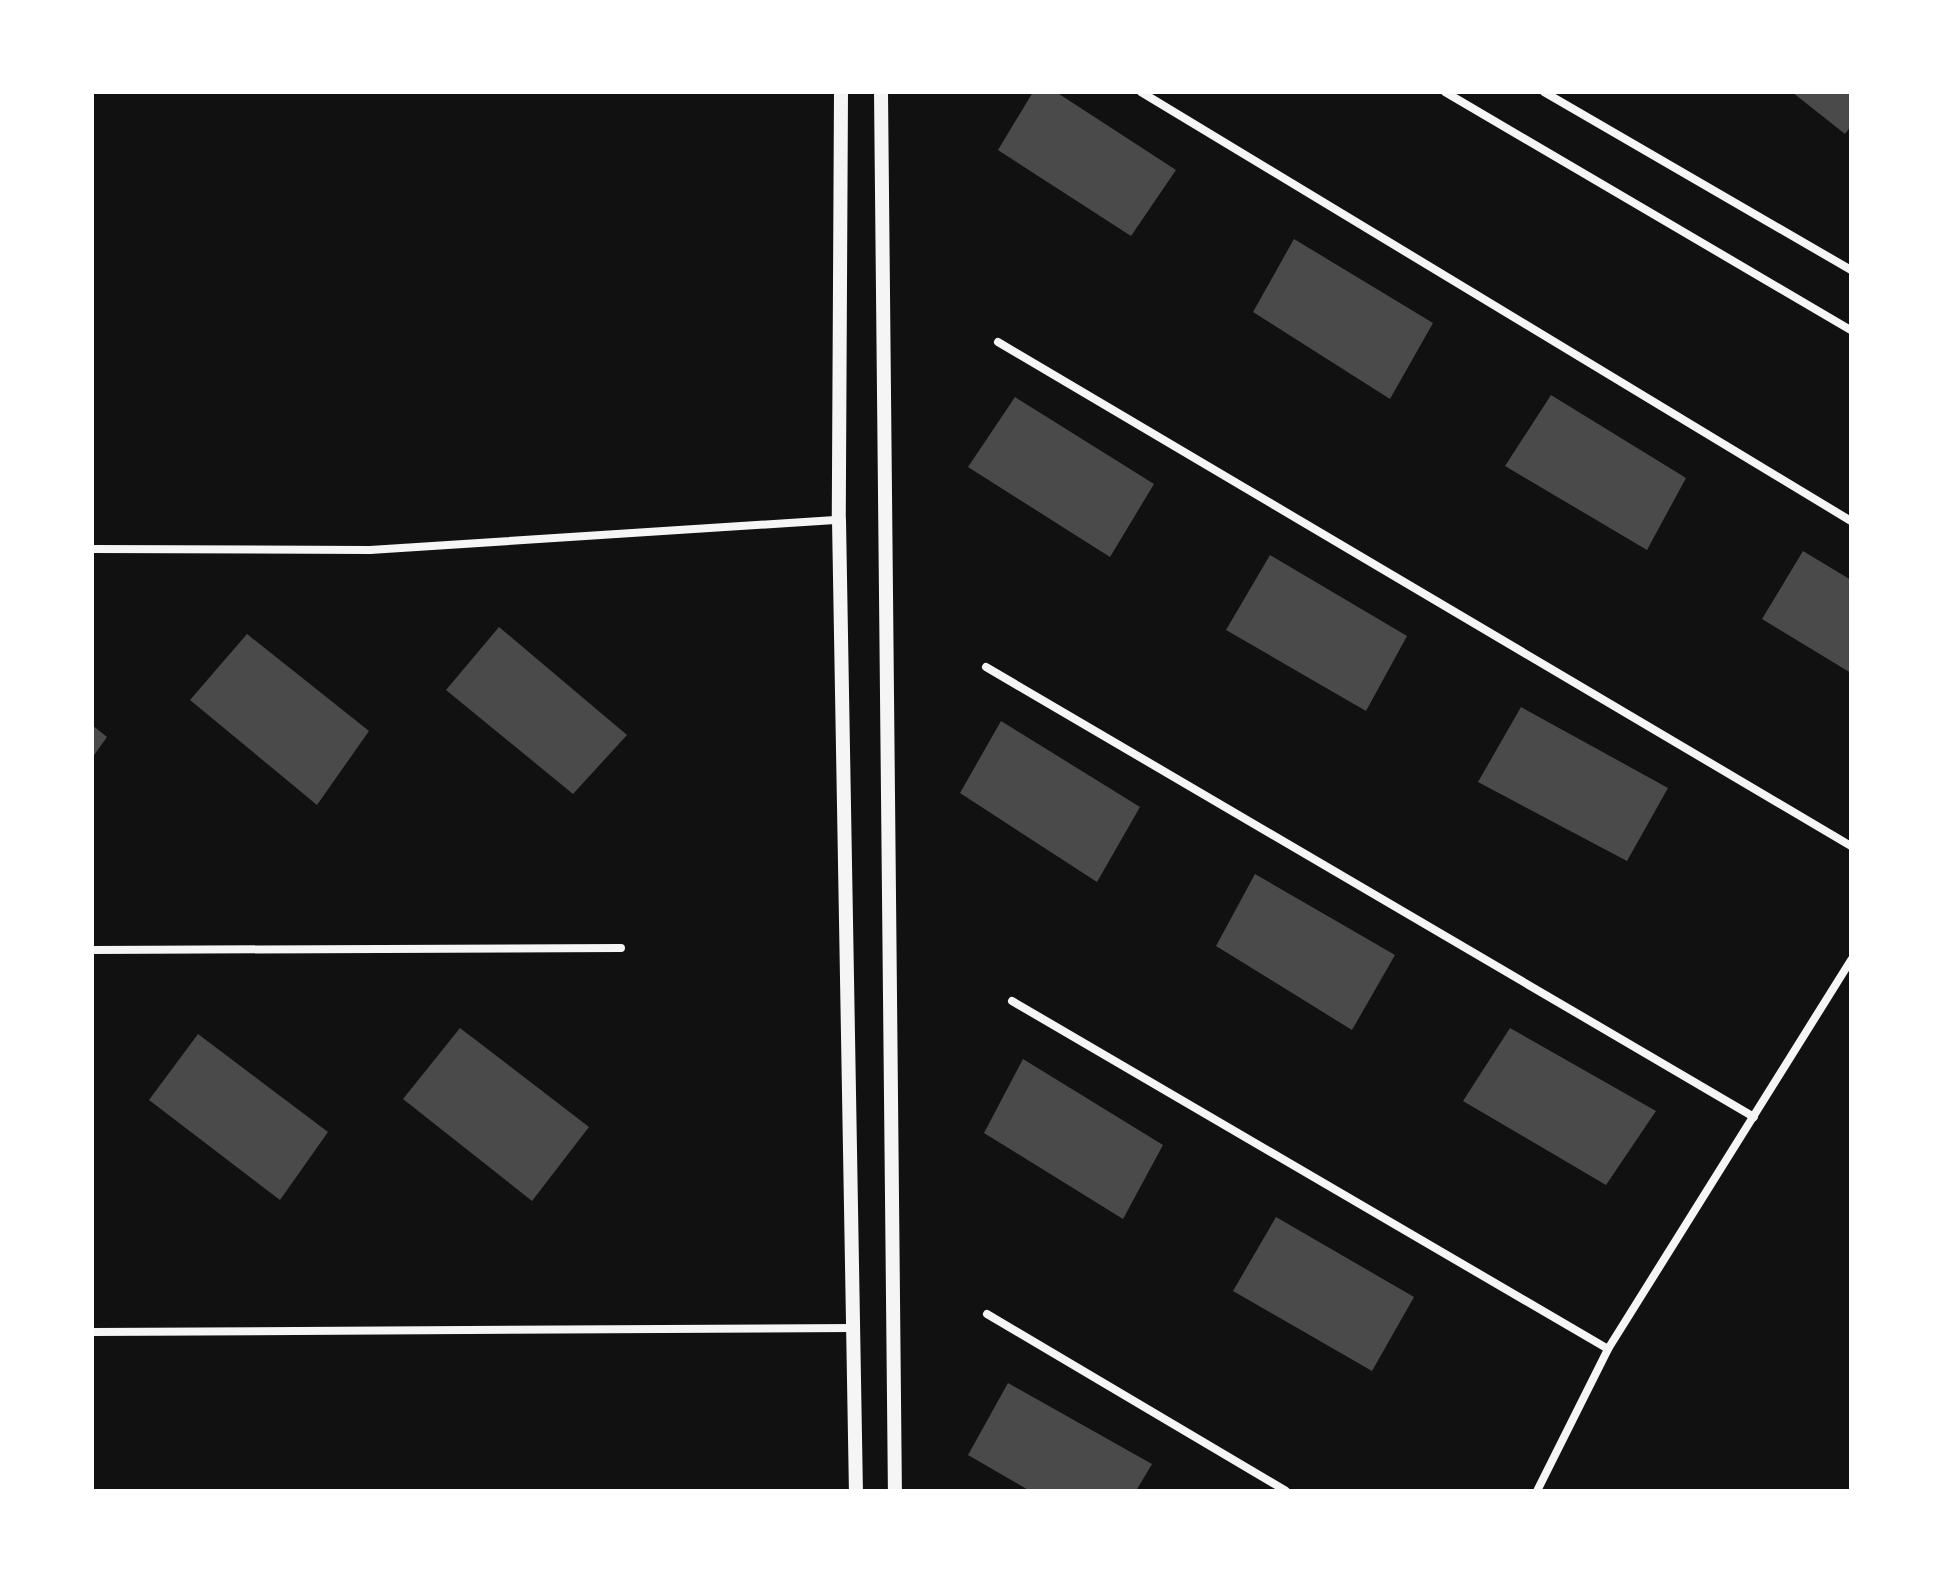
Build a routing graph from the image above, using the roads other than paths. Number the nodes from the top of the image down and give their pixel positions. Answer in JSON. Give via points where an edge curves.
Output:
{"nodes":[{"id":1,"x":841,"y":92,"type":"edge"},
{"id":2,"x":881,"y":92,"type":"edge"},
{"id":3,"x":1141,"y":92,"type":"edge"},
{"id":4,"x":1445,"y":92,"type":"edge"},
{"id":5,"x":1544,"y":92,"type":"edge"},
{"id":6,"x":1851,"y":270,"type":"edge"},
{"id":7,"x":1851,"y":330,"type":"edge"},
{"id":8,"x":998,"y":342,"type":"dead end"},
{"id":9,"x":839,"y":520,"type":"junction"},
{"id":10,"x":1851,"y":521,"type":"edge"},
{"id":11,"x":92,"y":549,"type":"edge"},
{"id":12,"x":986,"y":667,"type":"dead end"},
{"id":13,"x":1851,"y":846,"type":"edge"},
{"id":14,"x":621,"y":948,"type":"dead end"},
{"id":15,"x":92,"y":950,"type":"edge"},
{"id":16,"x":1851,"y":960,"type":"edge"},
{"id":17,"x":1012,"y":1001,"type":"dead end"},
{"id":18,"x":1754,"y":1117,"type":"junction"},
{"id":19,"x":987,"y":1314,"type":"dead end"},
{"id":20,"x":855,"y":1328,"type":"junction"},
{"id":21,"x":92,"y":1332,"type":"edge"},
{"id":22,"x":1608,"y":1349,"type":"junction"},
{"id":23,"x":856,"y":1491,"type":"edge"},
{"id":24,"x":895,"y":1491,"type":"edge"},
{"id":25,"x":1286,"y":1491,"type":"edge"},
{"id":26,"x":1537,"y":1491,"type":"edge"}],
"edges":[{"from":1,"to":9,"type":"street"},
{"from":2,"to":24,"type":"street"},
{"from":3,"to":10,"type":"street"},
{"from":4,"to":7,"type":"street"},
{"from":5,"to":6,"type":"street"},
{"from":8,"to":13,"type":"street"},
{"from":9,"to":11,"type":"street","via":[[370,550]]},
{"from":9,"to":20,"type":"street"},
{"from":12,"to":18,"type":"street"},
{"from":14,"to":15,"type":"street"},
{"from":16,"to":18,"type":"street"},
{"from":17,"to":22,"type":"street"},
{"from":18,"to":22,"type":"street"},
{"from":19,"to":25,"type":"street"},
{"from":20,"to":21,"type":"street"},
{"from":20,"to":23,"type":"street"},
{"from":22,"to":26,"type":"street"}]}
